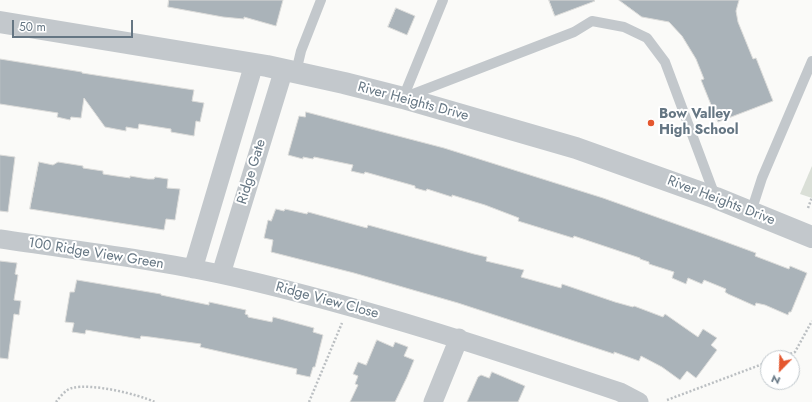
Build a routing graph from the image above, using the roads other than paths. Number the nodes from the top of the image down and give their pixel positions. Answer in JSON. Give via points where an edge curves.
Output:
{"nodes":[{"id":1,"x":321,"y":0,"type":"edge"},
{"id":2,"x":443,"y":0,"type":"edge"},
{"id":3,"x":0,"y":22,"type":"edge"},
{"id":4,"x":812,"y":61,"type":"edge"},
{"id":5,"x":254,"y":64,"type":"junction"},
{"id":6,"x":290,"y":71,"type":"junction"},
{"id":7,"x":403,"y":98,"type":"junction"},
{"id":8,"x":716,"y":198,"type":"junction"},
{"id":9,"x":751,"y":212,"type":"junction"},
{"id":10,"x":812,"y":236,"type":"edge"},
{"id":11,"x":0,"y":239,"type":"edge"},
{"id":12,"x":193,"y":269,"type":"junction"},
{"id":13,"x":221,"y":274,"type":"junction"},
{"id":14,"x":459,"y":338,"type":"junction"},
{"id":15,"x":433,"y":402,"type":"edge"},
{"id":16,"x":639,"y":402,"type":"edge"}],
"edges":[{"from":1,"to":6,"type":"lane","via":[[301,51]]},
{"from":2,"to":7,"type":"lane"},
{"from":3,"to":5,"type":"street","name":"River Heights Drive"},
{"from":4,"to":9,"type":"lane","via":[[762,178]]},
{"from":5,"to":6,"type":"street","name":"River Heights Drive"},
{"from":5,"to":12,"type":"street","name":"Ridge Gate"},
{"from":6,"to":7,"type":"street","name":"River Heights Drive"},
{"from":6,"to":13,"type":"street","name":"Ridge Gate"},
{"from":7,"to":8,"type":"street","name":"River Heights Drive","via":[[576,148]]},
{"from":7,"to":8,"type":"lane","via":[[574,32],[592,21],[624,27],[647,38],[665,62]]},
{"from":8,"to":9,"type":"street","name":"River Heights Drive"},
{"from":9,"to":10,"type":"street","name":"River Heights Drive"},
{"from":11,"to":12,"type":"street","name":"100 Ridge View Green"},
{"from":12,"to":13,"type":"street","name":"Ridge View Close"},
{"from":13,"to":14,"type":"street","name":"Ridge View Close"},
{"from":14,"to":15,"type":"street"},
{"from":14,"to":16,"type":"street","name":"Ridge View Close","via":[[620,392]]}]}
